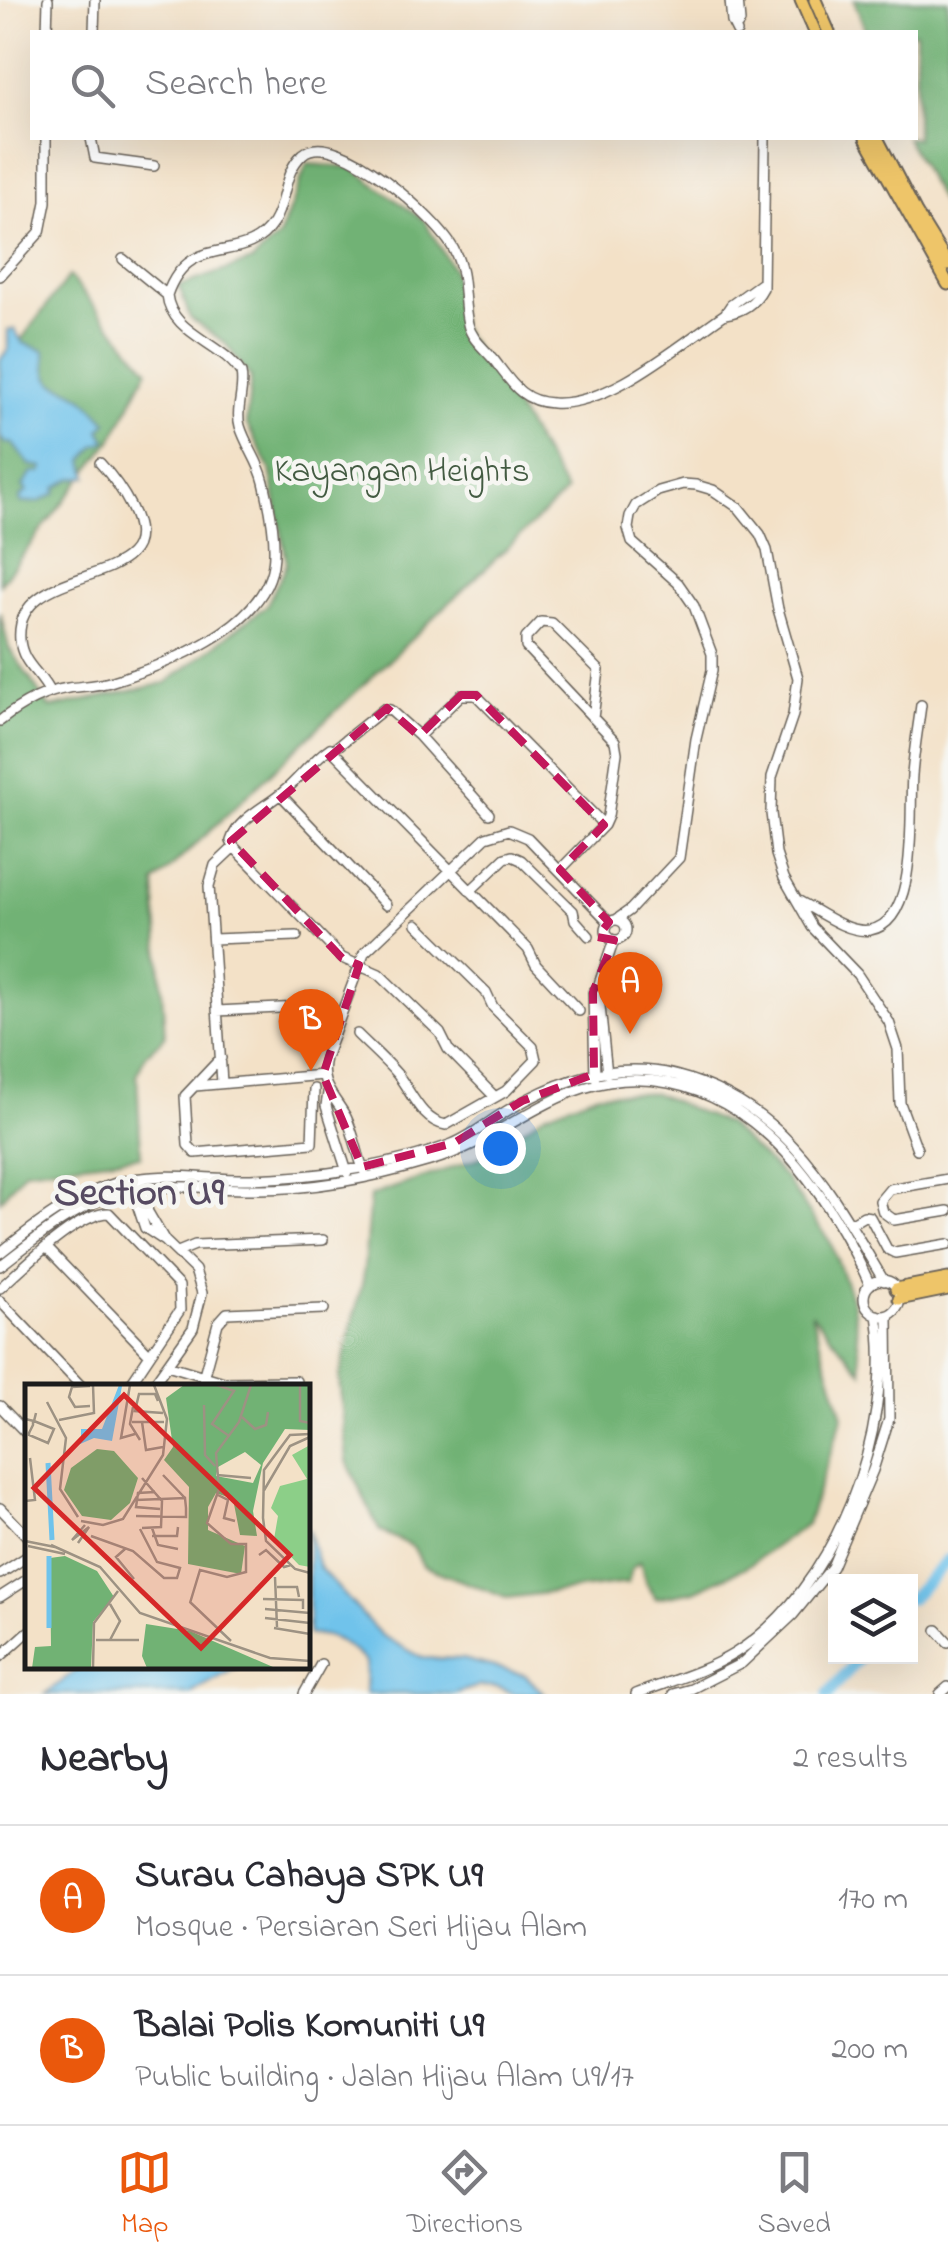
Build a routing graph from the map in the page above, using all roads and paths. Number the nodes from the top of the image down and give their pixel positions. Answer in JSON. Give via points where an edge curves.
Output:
{"nodes":[{"id":1,"x":48,"y":0,"type":"edge"},
{"id":2,"x":95,"y":0,"type":"edge"},
{"id":3,"x":730,"y":0,"type":"edge"},
{"id":4,"x":738,"y":0,"type":"edge"},
{"id":5,"x":801,"y":0,"type":"edge"},
{"id":6,"x":815,"y":0,"type":"edge"},
{"id":7,"x":47,"y":30,"type":"edge"},
{"id":8,"x":94,"y":30,"type":"edge"},
{"id":9,"x":737,"y":30,"type":"edge"},
{"id":10,"x":814,"y":30,"type":"edge"},
{"id":11,"x":828,"y":30,"type":"edge"},
{"id":12,"x":46,"y":140,"type":"edge"},
{"id":13,"x":91,"y":140,"type":"edge"},
{"id":14,"x":765,"y":140,"type":"edge"},
{"id":15,"x":867,"y":140,"type":"edge"},
{"id":16,"x":878,"y":140,"type":"edge"},
{"id":17,"x":154,"y":166,"type":"dead end"},
{"id":18,"x":123,"y":259,"type":"dead end"},
{"id":19,"x":948,"y":264,"type":"edge"},
{"id":20,"x":0,"y":276,"type":"edge"},
{"id":21,"x":948,"y":284,"type":"edge"},
{"id":22,"x":166,"y":296,"type":"junction"},
{"id":23,"x":100,"y":463,"type":"dead end"},
{"id":24,"x":50,"y":693,"type":"junction"},
{"id":25,"x":921,"y":705,"type":"dead end"},
{"id":26,"x":593,"y":718,"type":"junction"},
{"id":27,"x":0,"y":721,"type":"edge"},
{"id":28,"x":419,"y":736,"type":"junction"},
{"id":29,"x":331,"y":749,"type":"junction"},
{"id":30,"x":280,"y":795,"type":"junction"},
{"id":31,"x":489,"y":814,"type":"dead end"},
{"id":32,"x":604,"y":826,"type":"junction"},
{"id":33,"x":234,"y":847,"type":"junction"},
{"id":34,"x":449,"y":870,"type":"junction"},
{"id":35,"x":560,"y":870,"type":"junction"},
{"id":36,"x":470,"y":890,"type":"junction"},
{"id":37,"x":799,"y":901,"type":"junction"},
{"id":38,"x":386,"y":906,"type":"dead end"},
{"id":39,"x":630,"y":910,"type":"junction"},
{"id":40,"x":613,"y":921,"type":"junction"},
{"id":41,"x":417,"y":924,"type":"dead end"},
{"id":42,"x":626,"y":928,"type":"junction"},
{"id":43,"x":296,"y":936,"type":"dead end"},
{"id":44,"x":589,"y":936,"type":"dead end"},
{"id":45,"x":213,"y":939,"type":"junction"},
{"id":46,"x":614,"y":940,"type":"junction"},
{"id":47,"x":358,"y":964,"type":"junction"},
{"id":48,"x":598,"y":987,"type":"junction"},
{"id":49,"x":322,"y":1006,"type":"dead end"},
{"id":50,"x":579,"y":1010,"type":"dead end"},
{"id":51,"x":218,"y":1011,"type":"junction"},
{"id":52,"x":356,"y":1034,"type":"dead end"},
{"id":53,"x":220,"y":1058,"type":"junction"},
{"id":54,"x":322,"y":1075,"type":"junction"},
{"id":55,"x":607,"y":1077,"type":"junction"},
{"id":56,"x":595,"y":1079,"type":"junction"},
{"id":57,"x":222,"y":1083,"type":"junction"},
{"id":58,"x":195,"y":1086,"type":"junction"},
{"id":59,"x":314,"y":1088,"type":"dead end"},
{"id":60,"x":328,"y":1093,"type":"junction"},
{"id":61,"x":495,"y":1097,"type":"junction"},
{"id":62,"x":917,"y":1149,"type":"dead end"},
{"id":63,"x":364,"y":1172,"type":"junction"},
{"id":64,"x":348,"y":1174,"type":"junction"},
{"id":65,"x":948,"y":1178,"type":"edge"},
{"id":66,"x":136,"y":1184,"type":"junction"},
{"id":67,"x":161,"y":1188,"type":"junction"},
{"id":68,"x":119,"y":1193,"type":"junction"},
{"id":69,"x":141,"y":1204,"type":"junction"},
{"id":70,"x":948,"y":1211,"type":"edge"},
{"id":71,"x":854,"y":1228,"type":"junction"},
{"id":72,"x":322,"y":1240,"type":"dead end"},
{"id":73,"x":948,"y":1244,"type":"edge"},
{"id":74,"x":47,"y":1248,"type":"junction"},
{"id":75,"x":178,"y":1252,"type":"junction"},
{"id":76,"x":0,"y":1253,"type":"edge"},
{"id":77,"x":0,"y":1266,"type":"edge"},
{"id":78,"x":948,"y":1279,"type":"edge"},
{"id":79,"x":884,"y":1281,"type":"junction"},
{"id":80,"x":870,"y":1285,"type":"junction"},
{"id":81,"x":0,"y":1288,"type":"edge"},
{"id":82,"x":948,"y":1289,"type":"edge"},
{"id":83,"x":898,"y":1294,"type":"junction"},
{"id":84,"x":0,"y":1302,"type":"edge"},
{"id":85,"x":324,"y":1310,"type":"dead end"},
{"id":86,"x":882,"y":1315,"type":"junction"},
{"id":87,"x":149,"y":1354,"type":"junction"},
{"id":88,"x":167,"y":1365,"type":"junction"},
{"id":89,"x":204,"y":1378,"type":"junction"},
{"id":90,"x":296,"y":1381,"type":"dead end"},
{"id":91,"x":78,"y":1384,"type":"edge"},
{"id":92,"x":130,"y":1384,"type":"edge"},
{"id":93,"x":153,"y":1384,"type":"edge"},
{"id":94,"x":0,"y":1406,"type":"edge"},
{"id":95,"x":25,"y":1432,"type":"edge"},
{"id":96,"x":0,"y":1508,"type":"edge"},
{"id":97,"x":25,"y":1534,"type":"edge"},
{"id":98,"x":25,"y":1558,"type":"edge"},
{"id":99,"x":0,"y":1574,"type":"edge"},
{"id":100,"x":25,"y":1581,"type":"edge"},
{"id":101,"x":0,"y":1597,"type":"edge"},
{"id":102,"x":936,"y":1630,"type":"dead end"},
{"id":103,"x":25,"y":1635,"type":"edge"},
{"id":104,"x":948,"y":1642,"type":"edge"},
{"id":105,"x":0,"y":1657,"type":"edge"},
{"id":106,"x":320,"y":1664,"type":"dead end"},
{"id":107,"x":948,"y":1687,"type":"edge"},
{"id":108,"x":304,"y":1694,"type":"edge"},
{"id":109,"x":636,"y":1694,"type":"edge"},
{"id":110,"x":673,"y":1694,"type":"edge"},
{"id":111,"x":940,"y":1694,"type":"edge"}],
"edges":[{"from":1,"to":7,"type":"street"},
{"from":2,"to":8,"type":"street"},
{"from":3,"to":9,"type":"street"},
{"from":4,"to":9,"type":"street"},
{"from":5,"to":10,"type":"main road"},
{"from":6,"to":11,"type":"main road"},
{"from":12,"to":20,"type":"street","via":[[40,232]]},
{"from":13,"to":17,"type":"street","via":[[95,158]]},
{"from":14,"to":22,"type":"street","via":[[763,282],[610,391],[578,402],[536,400],[512,386],[471,333],[461,266],[437,226],[400,191],[322,148],[294,165],[269,229],[255,241],[196,256],[178,271]]},
{"from":15,"to":21,"type":"main road"},
{"from":16,"to":19,"type":"main road"},
{"from":18,"to":22,"type":"street"},
{"from":22,"to":24,"type":"street","via":[[175,319],[241,373],[240,427],[264,482],[271,573],[254,603],[204,646],[106,684]]},
{"from":23,"to":24,"type":"street","via":[[136,516],[138,538],[127,558],[48,590],[25,612],[24,656]]},
{"from":24,"to":27,"type":"street"},
{"from":25,"to":37,"type":"street","via":[[908,871],[896,910],[874,930],[863,930]]},
{"from":26,"to":26,"type":"street","via":[[526,647],[541,622],[552,622],[599,670]]},
{"from":26,"to":32,"type":"street","via":[[618,753]]},
{"from":28,"to":29,"type":"street","via":[[384,709]]},
{"from":28,"to":31,"type":"street"},
{"from":28,"to":32,"type":"street","via":[[461,695],[476,695]]},
{"from":29,"to":30,"type":"street"},
{"from":29,"to":34,"type":"street"},
{"from":30,"to":33,"type":"street","via":[[236,830]]},
{"from":30,"to":38,"type":"street"},
{"from":32,"to":35,"type":"street"},
{"from":33,"to":45,"type":"street","via":[[210,873]]},
{"from":33,"to":47,"type":"street","via":[[342,958]]},
{"from":34,"to":35,"type":"street","via":[[486,837],[508,830],[528,838]]},
{"from":34,"to":36,"type":"street"},
{"from":34,"to":47,"type":"street"},
{"from":35,"to":40,"type":"street"},
{"from":36,"to":44,"type":"street","via":[[512,856],[573,912]]},
{"from":36,"to":50,"type":"street"},
{"from":37,"to":39,"type":"street","via":[[776,854],[770,813],[772,777],[794,715],[798,678],[766,550],[738,508],[713,490],[684,484],[646,497],[628,528],[632,542],[694,606],[712,670],[679,858]]},
{"from":37,"to":62,"type":"street","via":[[812,927],[850,964],[890,1022],[900,1104]]},
{"from":39,"to":40,"type":"street"},
{"from":39,"to":42,"type":"street"},
{"from":40,"to":42,"type":"street"},
{"from":40,"to":46,"type":"street","via":[[606,932]]},
{"from":41,"to":61,"type":"street","via":[[536,1052],[532,1068]]},
{"from":42,"to":46,"type":"street"},
{"from":43,"to":45,"type":"street"},
{"from":45,"to":51,"type":"street"},
{"from":46,"to":48,"type":"street"},
{"from":47,"to":54,"type":"street"},
{"from":47,"to":61,"type":"street","via":[[416,1009]]},
{"from":48,"to":55,"type":"street"},
{"from":48,"to":56,"type":"street","via":[[592,992]]},
{"from":49,"to":51,"type":"street"},
{"from":51,"to":53,"type":"street"},
{"from":52,"to":61,"type":"street","via":[[438,1123],[454,1122]]},
{"from":53,"to":57,"type":"street"},
{"from":53,"to":58,"type":"street"},
{"from":54,"to":57,"type":"street"},
{"from":54,"to":60,"type":"street"},
{"from":55,"to":56,"type":"street"},
{"from":55,"to":71,"type":"street","via":[[660,1072],[714,1089],[791,1143]]},
{"from":55,"to":80,"type":"street","via":[[694,1090],[762,1130],[821,1196]]},
{"from":56,"to":63,"type":"street","via":[[458,1152]]},
{"from":57,"to":58,"type":"street"},
{"from":58,"to":59,"type":"street","via":[[185,1096],[188,1145],[201,1154],[312,1143]]},
{"from":60,"to":63,"type":"street","via":[[346,1118]]},
{"from":60,"to":64,"type":"street","via":[[326,1106]]},
{"from":63,"to":64,"type":"street"},
{"from":64,"to":66,"type":"street"},
{"from":64,"to":67,"type":"street","via":[[253,1190]]},
{"from":65,"to":70,"type":"street","via":[[890,1189],[880,1201],[894,1220]]},
{"from":66,"to":67,"type":"street"},
{"from":66,"to":68,"type":"street"},
{"from":66,"to":69,"type":"street"},
{"from":66,"to":76,"type":"street","via":[[85,1194]]},
{"from":67,"to":69,"type":"street"},
{"from":68,"to":69,"type":"street"},
{"from":68,"to":77,"type":"street","via":[[70,1215]]},
{"from":69,"to":75,"type":"street","via":[[146,1228]]},
{"from":71,"to":73,"type":"street","via":[[866,1216],[895,1253]]},
{"from":71,"to":79,"type":"street"},
{"from":72,"to":75,"type":"street","via":[[195,1244]]},
{"from":74,"to":81,"type":"street"},
{"from":74,"to":87,"type":"street"},
{"from":74,"to":87,"type":"street","via":[[86,1219],[109,1213],[178,1286],[182,1300],[176,1320]]},
{"from":75,"to":88,"type":"street","via":[[195,1270],[202,1293],[192,1328]]},
{"from":78,"to":83,"type":"main road"},
{"from":79,"to":80,"type":"street"},
{"from":79,"to":83,"type":"street"},
{"from":80,"to":86,"type":"street","via":[[864,1302]]},
{"from":82,"to":83,"type":"main road"},
{"from":83,"to":86,"type":"street","via":[[897,1307]]},
{"from":84,"to":91,"type":"street"},
{"from":85,"to":89,"type":"street","via":[[226,1312]]},
{"from":86,"to":109,"type":"street","via":[[874,1431],[825,1557],[756,1638],[691,1676]]},
{"from":86,"to":110,"type":"street","via":[[891,1365],[889,1419],[832,1568],[742,1663]]},
{"from":87,"to":92,"type":"street"},
{"from":88,"to":89,"type":"street"},
{"from":88,"to":93,"type":"street"},
{"from":89,"to":90,"type":"street"},
{"from":94,"to":95,"type":"street"},
{"from":96,"to":97,"type":"street"},
{"from":98,"to":99,"type":"street"},
{"from":100,"to":101,"type":"street"},
{"from":102,"to":104,"type":"street"},
{"from":103,"to":105,"type":"street"},
{"from":106,"to":108,"type":"street"},
{"from":107,"to":111,"type":"street"}]}
